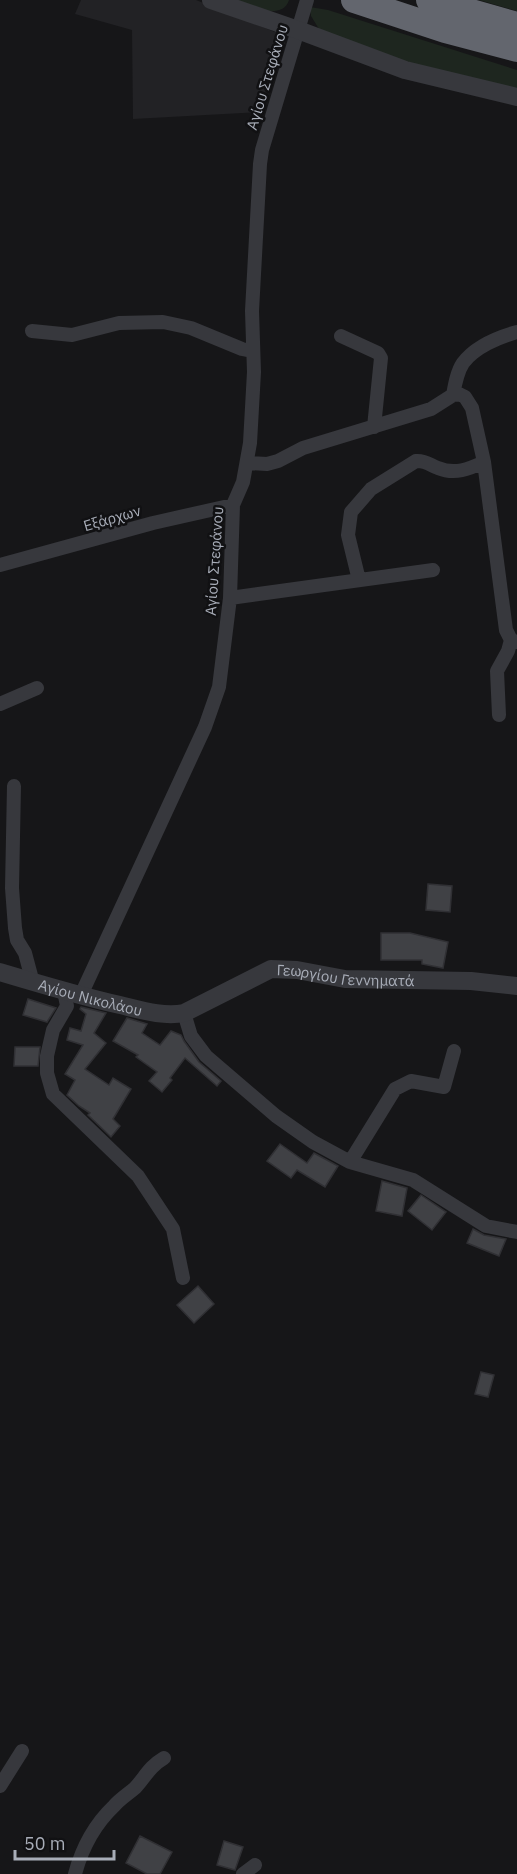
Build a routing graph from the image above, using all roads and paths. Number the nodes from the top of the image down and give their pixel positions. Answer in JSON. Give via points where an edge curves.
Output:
{"nodes":[{"id":1,"x":211,"y":0,"type":"edge"},
{"id":2,"x":307,"y":0,"type":"edge"},
{"id":3,"x":354,"y":0,"type":"edge"},
{"id":4,"x":429,"y":0,"type":"edge"},
{"id":5,"x":517,"y":25,"type":"edge"},
{"id":6,"x":298,"y":30,"type":"junction"},
{"id":7,"x":517,"y":49,"type":"edge"},
{"id":8,"x":517,"y":97,"type":"edge"},
{"id":9,"x":32,"y":331,"type":"dead end"},
{"id":10,"x":517,"y":332,"type":"edge"},
{"id":11,"x":341,"y":336,"type":"dead end"},
{"id":12,"x":252,"y":351,"type":"junction"},
{"id":13,"x":453,"y":395,"type":"junction"},
{"id":14,"x":374,"y":427,"type":"junction"},
{"id":15,"x":484,"y":462,"type":"junction"},
{"id":16,"x":248,"y":464,"type":"junction"},
{"id":17,"x":233,"y":506,"type":"junction"},
{"id":18,"x":0,"y":565,"type":"edge"},
{"id":19,"x":433,"y":570,"type":"dead end"},
{"id":20,"x":359,"y":580,"type":"junction"},
{"id":21,"x":230,"y":598,"type":"junction"},
{"id":22,"x":514,"y":641,"type":"edge"},
{"id":23,"x":37,"y":688,"type":"dead end"},
{"id":24,"x":0,"y":704,"type":"edge"},
{"id":25,"x":499,"y":716,"type":"dead end"},
{"id":26,"x":14,"y":786,"type":"dead end"},
{"id":27,"x":0,"y":972,"type":"edge"},
{"id":28,"x":33,"y":982,"type":"junction"},
{"id":29,"x":517,"y":986,"type":"edge"},
{"id":30,"x":72,"y":993,"type":"junction"},
{"id":31,"x":184,"y":1013,"type":"junction"},
{"id":32,"x":454,"y":1051,"type":"dead end"},
{"id":33,"x":350,"y":1162,"type":"junction"},
{"id":34,"x":517,"y":1232,"type":"edge"},
{"id":35,"x":183,"y":1278,"type":"dead end"},
{"id":36,"x":22,"y":1751,"type":"dead end"},
{"id":37,"x":164,"y":1758,"type":"dead end"},
{"id":38,"x":0,"y":1786,"type":"edge"},
{"id":39,"x":255,"y":1865,"type":"dead end"},
{"id":40,"x":75,"y":1874,"type":"edge"},
{"id":41,"x":243,"y":1874,"type":"edge"}],
"edges":[{"from":1,"to":6,"type":"street"},
{"from":2,"to":6,"type":"street","name":"Αγίου Στεφάνου"},
{"from":3,"to":7,"type":"highway"},
{"from":4,"to":5,"type":"highway"},
{"from":6,"to":8,"type":"street","via":[[405,70]]},
{"from":6,"to":12,"type":"street","name":"Αγίου Στεφάνου","via":[[262,150]]},
{"from":9,"to":12,"type":"street","via":[[72,335],[119,323],[164,322]]},
{"from":10,"to":13,"type":"street","via":[[477,349],[464,362]]},
{"from":11,"to":14,"type":"street","via":[[381,358]]},
{"from":12,"to":16,"type":"street","name":"Αγίου Στεφάνου"},
{"from":13,"to":14,"type":"street","via":[[431,409]]},
{"from":13,"to":15,"type":"street","via":[[459,394],[470,403]]},
{"from":14,"to":16,"type":"street","via":[[303,448],[272,463]]},
{"from":15,"to":20,"type":"street","via":[[459,472],[416,461],[371,489],[351,512],[348,535]]},
{"from":15,"to":22,"type":"street","via":[[506,630]]},
{"from":16,"to":17,"type":"street","name":"Αγίου Στεφάνου"},
{"from":17,"to":18,"type":"street","name":"Εξάρχων","via":[[153,523]]},
{"from":17,"to":21,"type":"street","name":"Αγίου Στεφάνου"},
{"from":19,"to":20,"type":"street"},
{"from":20,"to":21,"type":"street"},
{"from":21,"to":30,"type":"street","name":"Αγίου Στεφάνου","via":[[219,687],[205,727]]},
{"from":22,"to":25,"type":"street","via":[[497,671]]},
{"from":23,"to":24,"type":"street"},
{"from":26,"to":28,"type":"street","via":[[15,928]]},
{"from":27,"to":28,"type":"street","name":"Αγίου Νικολάου"},
{"from":28,"to":30,"type":"street","name":"Αγίου Νικολάου"},
{"from":29,"to":31,"type":"street","name":"Γεωργίου Γεννηματά","via":[[471,981],[345,979],[272,969]]},
{"from":30,"to":31,"type":"street","name":"Αγίου Νικολάου","via":[[156,1013]]},
{"from":30,"to":35,"type":"street","name":"Αγίου Στεφάνου","via":[[53,1030],[47,1056],[53,1094],[138,1176],[173,1229]]},
{"from":31,"to":33,"type":"street","via":[[191,1036],[206,1056],[276,1116]]},
{"from":32,"to":33,"type":"street","via":[[444,1087],[411,1081],[395,1089]]},
{"from":33,"to":34,"type":"street","via":[[413,1180],[486,1226]]},
{"from":36,"to":38,"type":"street"},
{"from":37,"to":40,"type":"street","via":[[99,1822],[86,1843]]},
{"from":39,"to":41,"type":"street"}]}
